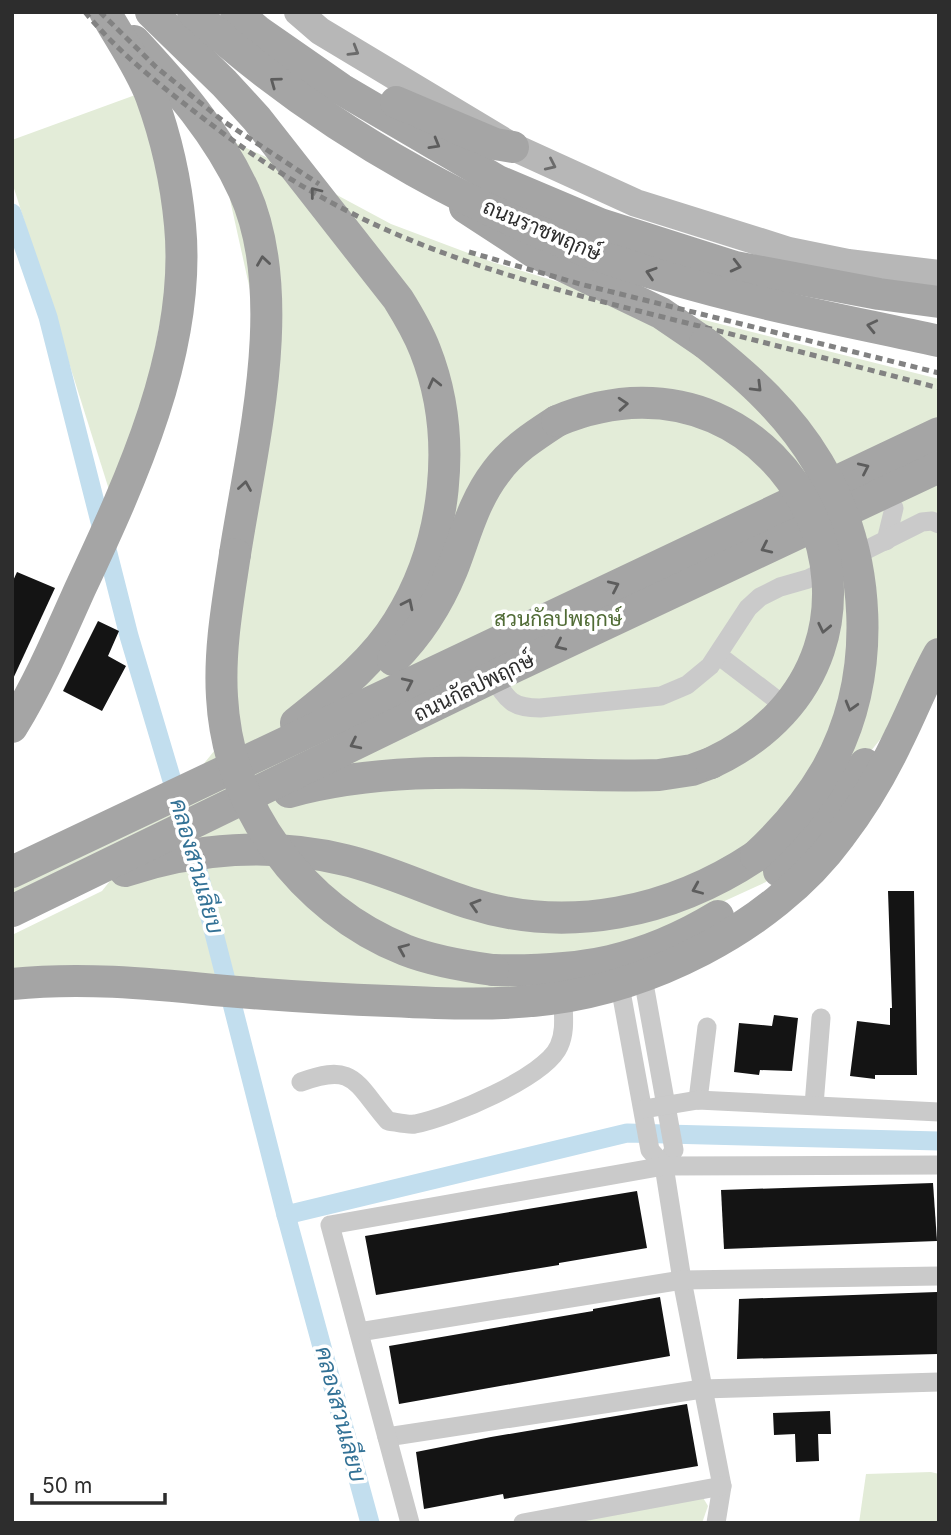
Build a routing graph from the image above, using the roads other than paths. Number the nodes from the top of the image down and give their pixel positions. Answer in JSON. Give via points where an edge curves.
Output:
{"nodes":[{"id":1,"x":107,"y":12,"type":"edge"},
{"id":2,"x":151,"y":12,"type":"edge"},
{"id":3,"x":193,"y":12,"type":"edge"},
{"id":4,"x":298,"y":12,"type":"edge"},
{"id":5,"x":247,"y":22,"type":"edge"},
{"id":6,"x":341,"y":89,"type":"junction"},
{"id":7,"x":513,"y":147,"type":"junction"},
{"id":8,"x":939,"y":274,"type":"edge"},
{"id":9,"x":939,"y":302,"type":"edge"},
{"id":10,"x":939,"y":341,"type":"edge"},
{"id":11,"x":939,"y":433,"type":"edge"},
{"id":12,"x":939,"y":467,"type":"edge"},
{"id":13,"x":894,"y":508,"type":"dead end"},
{"id":14,"x":939,"y":524,"type":"edge"},
{"id":15,"x":886,"y":541,"type":"junction"},
{"id":16,"x":718,"y":655,"type":"junction"},
{"id":17,"x":934,"y":662,"type":"edge"},
{"id":18,"x":492,"y":677,"type":"junction"},
{"id":19,"x":777,"y":701,"type":"dead end"},
{"id":20,"x":12,"y":727,"type":"edge"},
{"id":21,"x":257,"y":755,"type":"junction"},
{"id":22,"x":210,"y":815,"type":"junction"},
{"id":23,"x":176,"y":846,"type":"junction"},
{"id":24,"x":12,"y":872,"type":"edge"},
{"id":25,"x":18,"y":908,"type":"edge"},
{"id":26,"x":632,"y":982,"type":"junction"},
{"id":27,"x":12,"y":984,"type":"edge"},
{"id":28,"x":563,"y":998,"type":"junction"},
{"id":29,"x":821,"y":1018,"type":"dead end"},
{"id":30,"x":707,"y":1027,"type":"dead end"},
{"id":31,"x":301,"y":1082,"type":"dead end"},
{"id":32,"x":698,"y":1100,"type":"junction"},
{"id":33,"x":814,"y":1105,"type":"junction"},
{"id":34,"x":939,"y":1112,"type":"edge"},
{"id":35,"x":668,"y":1113,"type":"junction"},
{"id":36,"x":644,"y":1116,"type":"junction"},
{"id":37,"x":669,"y":1158,"type":"junction"},
{"id":38,"x":939,"y":1165,"type":"edge"},
{"id":39,"x":939,"y":1276,"type":"edge"},
{"id":40,"x":682,"y":1280,"type":"junction"},
{"id":41,"x":359,"y":1332,"type":"junction"},
{"id":42,"x":939,"y":1382,"type":"edge"},
{"id":43,"x":702,"y":1389,"type":"junction"},
{"id":44,"x":387,"y":1437,"type":"junction"},
{"id":45,"x":722,"y":1486,"type":"junction"},
{"id":46,"x":410,"y":1523,"type":"edge"},
{"id":47,"x":523,"y":1523,"type":"edge"},
{"id":48,"x":716,"y":1523,"type":"edge"}],
"edges":[{"from":17,"to":1,"type":"main road","one_way":true,"bridge":true,"via":[[872,755],[780,870],[737,904],[685,934],[620,959],[575,968],[493,970],[405,950],[329,905],[272,846],[242,790],[224,722],[223,650],[265,344],[266,289],[258,235],[239,182],[203,124]]},
{"from":1,"to":20,"type":"main road","via":[[150,94],[170,159],[181,226],[181,286],[170,352],[148,428],[94,559]]},
{"from":21,"to":2,"type":"main road","one_way":true,"via":[[366,664],[398,623],[426,561],[439,515],[444,468],[440,410],[426,352],[398,299],[257,119]]},
{"from":10,"to":3,"type":"main road","name":"ถนนราชพฤกษ์","one_way":true,"bridge":true,"via":[[664,277],[502,214],[403,164],[320,113],[260,70]]},
{"from":4,"to":7,"type":"main road","one_way":true,"via":[[320,31]]},
{"from":5,"to":6,"type":"main road","name":"ถนนราชพฤกษ์"},
{"from":5,"to":23,"type":"main road","one_way":true,"bridge":true,"via":[[363,129],[468,210],[534,252],[660,313],[705,343],[768,397],[818,463],[847,525],[860,581],[863,637],[854,695],[838,745],[801,809],[757,856],[672,900],[590,916],[506,914],[343,859],[256,849],[212,853]]},
{"from":6,"to":7,"type":"main road","via":[[374,92],[495,144]]},
{"from":6,"to":9,"type":"main road","name":"ถนนราชพฤกษ์","one_way":true,"via":[[498,181],[600,224],[735,267]]},
{"from":7,"to":8,"type":"main road","one_way":true,"via":[[636,204],[738,236],[848,263]]},
{"from":21,"to":11,"type":"main road","name":"ถนนกัลปพฤกษ์","one_way":true},
{"from":12,"to":18,"type":"main road","name":"ถนนกัลปพฤกษ์","one_way":true},
{"from":13,"to":15,"type":"street"},
{"from":14,"to":15,"type":"street","via":[[922,522]]},
{"from":15,"to":16,"type":"street","via":[[760,597]]},
{"from":16,"to":18,"type":"street","via":[[687,685],[660,696],[540,708],[522,708]]},
{"from":16,"to":19,"type":"street"},
{"from":17,"to":26,"type":"main road","via":[[881,772],[840,837],[811,869],[751,921]]},
{"from":18,"to":22,"type":"main road","name":"ถนนกัลปพฤกษ์","one_way":true},
{"from":21,"to":22,"type":"main road","one_way":true,"bridge":true,"via":[[368,681],[406,646],[445,587],[474,511],[495,473],[522,444],[557,421],[588,409],[636,403],[712,417],[761,446],[787,472],[809,506],[828,578],[825,624],[816,657],[783,713],[759,736],[711,763],[659,775],[368,775],[310,786]]},
{"from":21,"to":24,"type":"main road","name":"ถนนกัลปพฤกษ์"},
{"from":22,"to":23,"type":"main road","name":"ถนนกัลปพฤกษ์"},
{"from":23,"to":25,"type":"main road","via":[[132,869]]},
{"from":26,"to":28,"type":"main road"},
{"from":26,"to":35,"type":"street"},
{"from":26,"to":36,"type":"street"},
{"from":27,"to":28,"type":"main road","via":[[129,983],[476,1005]]},
{"from":28,"to":31,"type":"street","via":[[564,1030],[559,1048],[545,1064],[481,1103],[413,1124],[388,1121],[355,1081],[338,1072]]},
{"from":29,"to":33,"type":"street"},
{"from":30,"to":32,"type":"street"},
{"from":32,"to":33,"type":"street"},
{"from":32,"to":35,"type":"street"},
{"from":33,"to":34,"type":"street"},
{"from":35,"to":36,"type":"street"},
{"from":35,"to":37,"type":"street"},
{"from":36,"to":37,"type":"street","via":[[650,1150]]},
{"from":37,"to":38,"type":"street"},
{"from":37,"to":40,"type":"street"},
{"from":37,"to":41,"type":"street","via":[[330,1225]]},
{"from":39,"to":40,"type":"street"},
{"from":40,"to":41,"type":"street"},
{"from":40,"to":43,"type":"street"},
{"from":41,"to":44,"type":"street"},
{"from":42,"to":43,"type":"street"},
{"from":43,"to":44,"type":"street"},
{"from":43,"to":45,"type":"street"},
{"from":44,"to":46,"type":"street"},
{"from":45,"to":47,"type":"street"},
{"from":45,"to":48,"type":"street"}]}
